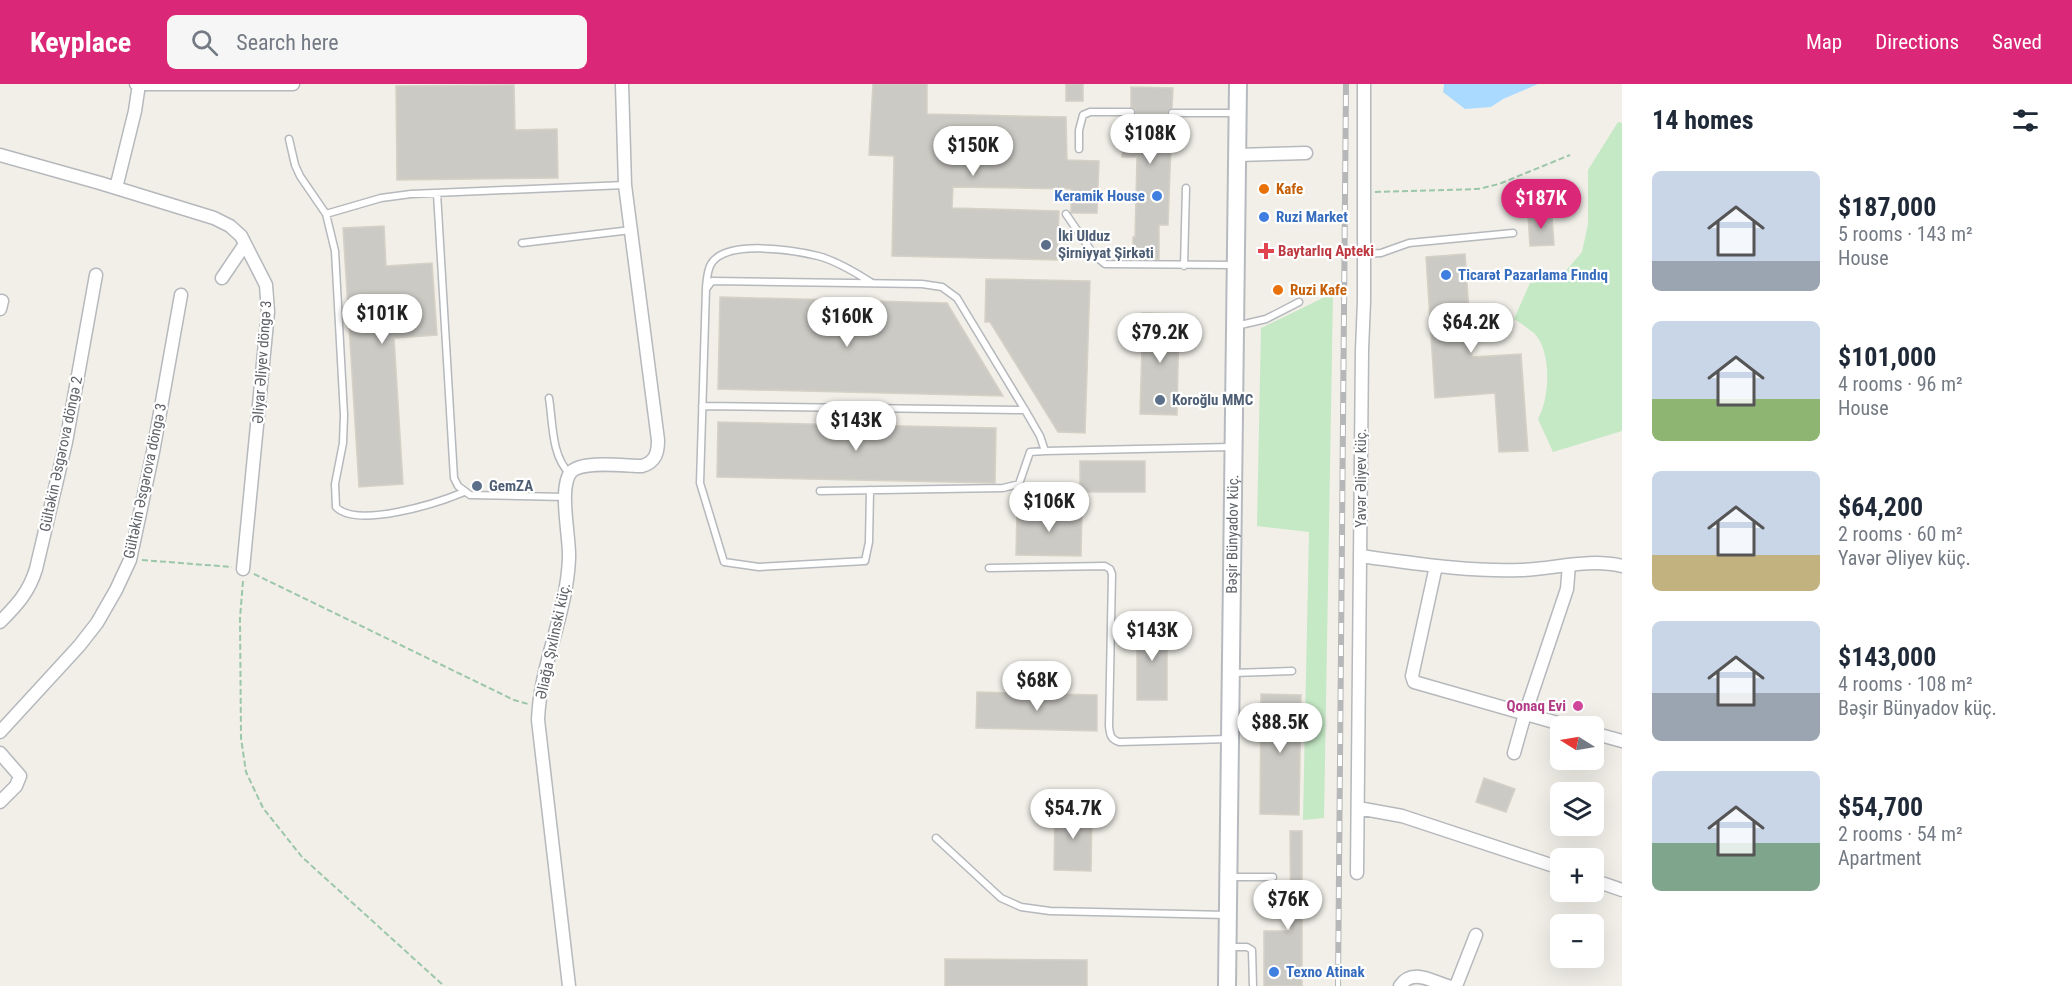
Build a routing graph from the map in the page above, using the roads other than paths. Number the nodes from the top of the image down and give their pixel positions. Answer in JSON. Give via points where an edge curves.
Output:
{"nodes":[{"id":1,"x":137,"y":84,"type":"edge"},
{"id":2,"x":293,"y":84,"type":"edge"},
{"id":3,"x":622,"y":84,"type":"edge"},
{"id":4,"x":1238,"y":84,"type":"edge"},
{"id":5,"x":1364,"y":84,"type":"edge"},
{"id":6,"x":1131,"y":112,"type":"dead end"},
{"id":7,"x":1172,"y":113,"type":"dead end"},
{"id":8,"x":1238,"y":113,"type":"junction"},
{"id":9,"x":289,"y":139,"type":"dead end"},
{"id":10,"x":1079,"y":149,"type":"dead end"},
{"id":11,"x":1306,"y":153,"type":"dead end"},
{"id":12,"x":0,"y":155,"type":"edge"},
{"id":13,"x":1237,"y":155,"type":"junction"},
{"id":14,"x":625,"y":185,"type":"junction"},
{"id":15,"x":116,"y":188,"type":"junction"},
{"id":16,"x":1186,"y":188,"type":"dead end"},
{"id":17,"x":437,"y":193,"type":"junction"},
{"id":18,"x":326,"y":214,"type":"junction"},
{"id":19,"x":1066,"y":214,"type":"dead end"},
{"id":20,"x":631,"y":230,"type":"junction"},
{"id":21,"x":1513,"y":233,"type":"dead end"},
{"id":22,"x":522,"y":243,"type":"dead end"},
{"id":23,"x":245,"y":244,"type":"junction"},
{"id":24,"x":1363,"y":254,"type":"junction"},
{"id":25,"x":1236,"y":265,"type":"junction"},
{"id":26,"x":1184,"y":266,"type":"junction"},
{"id":27,"x":96,"y":274,"type":"dead end"},
{"id":28,"x":222,"y":278,"type":"dead end"},
{"id":29,"x":873,"y":283,"type":"junction"},
{"id":30,"x":706,"y":289,"type":"junction"},
{"id":31,"x":181,"y":295,"type":"dead end"},
{"id":32,"x":1299,"y":302,"type":"dead end"},
{"id":33,"x":1235,"y":326,"type":"junction"},
{"id":34,"x":549,"y":398,"type":"dead end"},
{"id":35,"x":702,"y":406,"type":"junction"},
{"id":36,"x":1025,"y":410,"type":"junction"},
{"id":37,"x":1234,"y":447,"type":"junction"},
{"id":38,"x":1045,"y":451,"type":"junction"},
{"id":39,"x":570,"y":474,"type":"junction"},
{"id":40,"x":870,"y":490,"type":"junction"},
{"id":41,"x":820,"y":491,"type":"dead end"},
{"id":42,"x":464,"y":492,"type":"junction"},
{"id":43,"x":566,"y":496,"type":"junction"},
{"id":44,"x":1360,"y":556,"type":"junction"},
{"id":45,"x":1569,"y":565,"type":"junction"},
{"id":46,"x":1436,"y":566,"type":"junction"},
{"id":47,"x":1622,"y":566,"type":"edge"},
{"id":48,"x":989,"y":568,"type":"dead end"},
{"id":49,"x":243,"y":569,"type":"road end"},
{"id":50,"x":0,"y":622,"type":"edge"},
{"id":51,"x":1292,"y":670,"type":"dead end"},
{"id":52,"x":1231,"y":673,"type":"junction"},
{"id":53,"x":1525,"y":714,"type":"junction"},
{"id":54,"x":1550,"y":721,"type":"edge"},
{"id":55,"x":0,"y":732,"type":"edge"},
{"id":56,"x":1604,"y":736,"type":"edge"},
{"id":57,"x":1230,"y":740,"type":"junction"},
{"id":58,"x":1622,"y":741,"type":"edge"},
{"id":59,"x":0,"y":753,"type":"edge"},
{"id":60,"x":1514,"y":753,"type":"dead end"},
{"id":61,"x":0,"y":802,"type":"edge"},
{"id":62,"x":1358,"y":808,"type":"junction"},
{"id":63,"x":936,"y":838,"type":"dead end"},
{"id":64,"x":1550,"y":865,"type":"edge"},
{"id":65,"x":1356,"y":873,"type":"dead end"},
{"id":66,"x":1228,"y":877,"type":"junction"},
{"id":67,"x":1273,"y":877,"type":"dead end"},
{"id":68,"x":1604,"y":884,"type":"edge"},
{"id":69,"x":1622,"y":890,"type":"edge"},
{"id":70,"x":1228,"y":915,"type":"junction"},
{"id":71,"x":1476,"y":935,"type":"dead end"},
{"id":72,"x":1228,"y":947,"type":"junction"},
{"id":73,"x":569,"y":986,"type":"edge"},
{"id":74,"x":1227,"y":986,"type":"edge"},
{"id":75,"x":1253,"y":986,"type":"edge"},
{"id":76,"x":1400,"y":986,"type":"edge"},
{"id":77,"x":1448,"y":986,"type":"edge"},
{"id":78,"x":1456,"y":986,"type":"edge"}],
"edges":[{"from":1,"to":2,"type":"street"},
{"from":1,"to":15,"type":"street","via":[[135,111]]},
{"from":3,"to":14,"type":"street"},
{"from":4,"to":8,"type":"street","name":"Bəşir Bünyadov küç."},
{"from":5,"to":24,"type":"street","name":"Yavər Əliyev küç."},
{"from":6,"to":10,"type":"lane","via":[[1083,115]]},
{"from":7,"to":8,"type":"lane"},
{"from":8,"to":13,"type":"street","name":"Bəşir Bünyadov küç."},
{"from":9,"to":18,"type":"lane","via":[[300,176]]},
{"from":11,"to":13,"type":"street"},
{"from":12,"to":15,"type":"street","name":"Əliyar Əliyev döngə 3"},
{"from":13,"to":25,"type":"street","name":"Bəşir Bünyadov küç."},
{"from":14,"to":17,"type":"lane"},
{"from":14,"to":20,"type":"street"},
{"from":15,"to":23,"type":"street","name":"Əliyar Əliyev döngə 3","via":[[214,218],[230,226]]},
{"from":16,"to":26,"type":"lane"},
{"from":17,"to":18,"type":"lane","via":[[381,198]]},
{"from":17,"to":42,"type":"lane","via":[[454,478]]},
{"from":18,"to":42,"type":"lane","via":[[335,251],[344,415],[343,443],[334,484],[336,507],[349,515],[389,514]]},
{"from":19,"to":26,"type":"lane","via":[[1094,255],[1105,264]]},
{"from":20,"to":22,"type":"lane"},
{"from":20,"to":39,"type":"street","via":[[658,440],[656,457],[642,466],[587,465]]},
{"from":21,"to":24,"type":"lane","via":[[1409,243],[1381,253]]},
{"from":23,"to":28,"type":"street"},
{"from":23,"to":49,"type":"street","name":"Əliyar Əliyev döngə 3","via":[[266,285],[268,312]]},
{"from":24,"to":44,"type":"street","name":"Yavər Əliyev küç."},
{"from":25,"to":26,"type":"lane"},
{"from":25,"to":33,"type":"street","name":"Bəşir Bünyadov küç."},
{"from":27,"to":50,"type":"street","name":"Gültəkin Əsgərova döngə 2","via":[[66,442],[36,569],[23,598]]},
{"from":29,"to":30,"type":"lane","via":[[712,281]]},
{"from":29,"to":30,"type":"lane","via":[[818,256],[753,248],[726,252],[716,258],[710,265]]},
{"from":29,"to":36,"type":"lane","via":[[942,287],[957,298]]},
{"from":30,"to":35,"type":"lane"},
{"from":31,"to":55,"type":"street","name":"Gültəkin Əsgərova döngə 3","via":[[130,560],[97,623]]},
{"from":32,"to":33,"type":"lane","via":[[1266,319]]},
{"from":33,"to":37,"type":"street","name":"Bəşir Bünyadov küç."},
{"from":34,"to":39,"type":"lane","via":[[558,455]]},
{"from":35,"to":36,"type":"lane"},
{"from":35,"to":40,"type":"lane","via":[[700,483],[724,562],[759,567],[865,561]]},
{"from":36,"to":38,"type":"lane"},
{"from":37,"to":38,"type":"lane"},
{"from":37,"to":52,"type":"street","name":"Bəşir Bünyadov küç."},
{"from":38,"to":40,"type":"lane","via":[[1030,452],[1019,484],[1003,488]]},
{"from":39,"to":43,"type":"street","name":"Əliağa Şıxlinski küç."},
{"from":40,"to":41,"type":"lane"},
{"from":42,"to":43,"type":"lane"},
{"from":43,"to":73,"type":"street","name":"Əliağa Şıxlinski küç.","via":[[567,578],[539,706]]},
{"from":44,"to":46,"type":"street"},
{"from":44,"to":62,"type":"street","name":"Yavər Əliyev küç."},
{"from":45,"to":46,"type":"street","via":[[1521,570]]},
{"from":45,"to":47,"type":"street"},
{"from":45,"to":53,"type":"street","via":[[1567,589]]},
{"from":46,"to":53,"type":"street","via":[[1412,676],[1414,682]]},
{"from":48,"to":57,"type":"lane","via":[[1110,569],[1110,736],[1119,742]]},
{"from":51,"to":52,"type":"lane"},
{"from":52,"to":57,"type":"street","name":"Bəşir Bünyadov küç."},
{"from":53,"to":54,"type":"street"},
{"from":53,"to":60,"type":"street"},
{"from":56,"to":58,"type":"street"},
{"from":57,"to":66,"type":"street","name":"Bəşir Bünyadov küç."},
{"from":59,"to":61,"type":"street","via":[[20,776]]},
{"from":62,"to":64,"type":"street","via":[[1402,816]]},
{"from":62,"to":65,"type":"street","name":"Yavər Əliyev küç."},
{"from":63,"to":70,"type":"lane","via":[[1001,898],[1021,907]]},
{"from":66,"to":67,"type":"lane"},
{"from":66,"to":70,"type":"street","name":"Bəşir Bünyadov küç."},
{"from":68,"to":69,"type":"street"},
{"from":70,"to":72,"type":"street","name":"Bəşir Bünyadov küç."},
{"from":71,"to":78,"type":"street"},
{"from":72,"to":74,"type":"street","name":"Bəşir Bünyadov küç."},
{"from":72,"to":75,"type":"lane","via":[[1252,950]]},
{"from":76,"to":77,"type":"street","via":[[1413,976]]}]}
